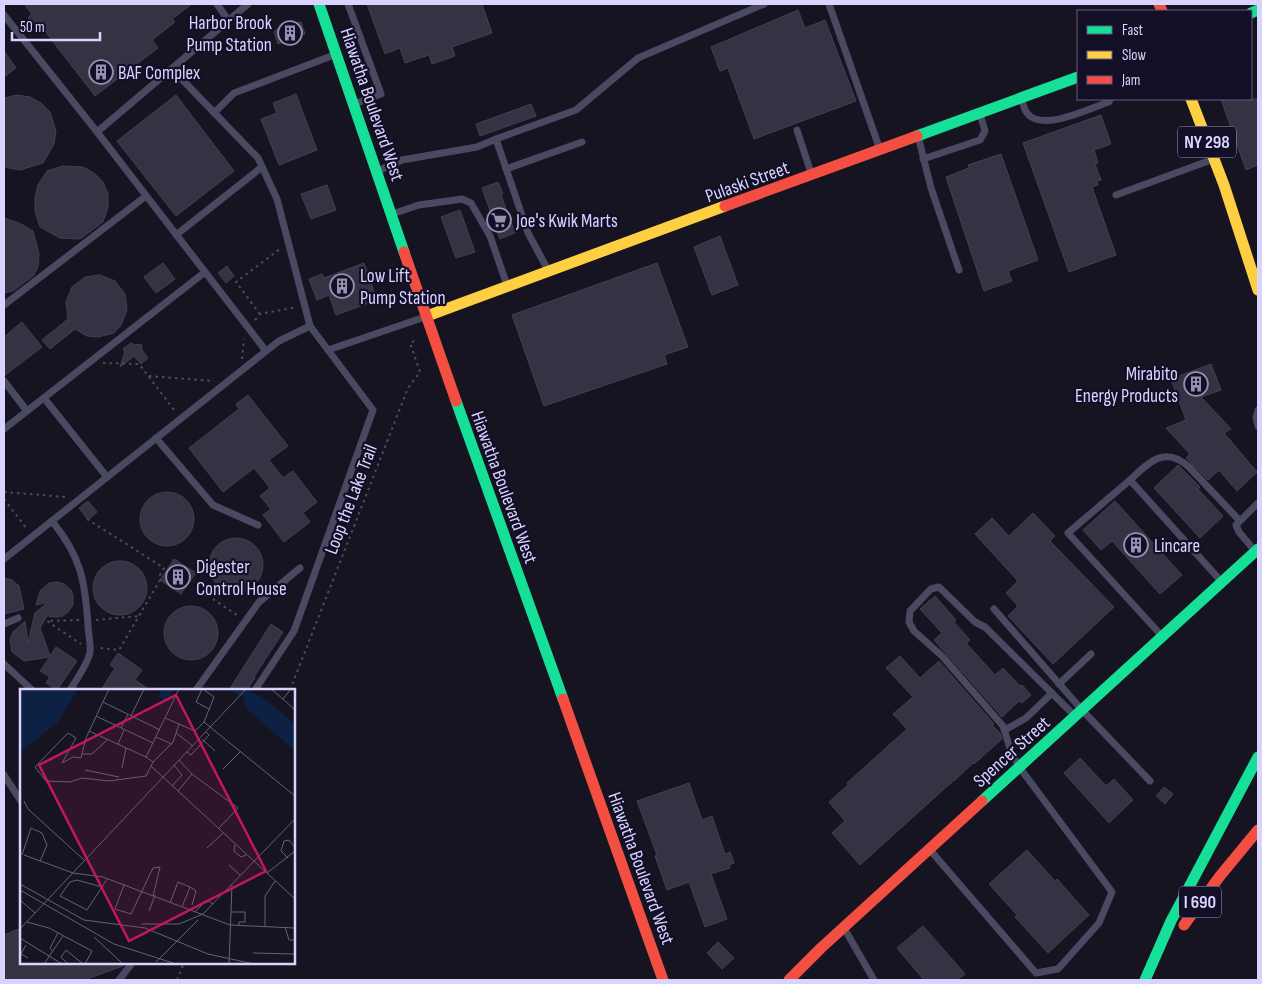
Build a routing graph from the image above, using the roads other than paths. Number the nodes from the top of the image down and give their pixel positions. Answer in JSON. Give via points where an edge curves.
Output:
{"nodes":[{"id":1,"x":217,"y":4,"type":"edge"},
{"id":2,"x":248,"y":4,"type":"edge"},
{"id":3,"x":319,"y":4,"type":"edge"},
{"id":4,"x":348,"y":4,"type":"edge"},
{"id":5,"x":764,"y":4,"type":"edge"},
{"id":6,"x":829,"y":4,"type":"edge"},
{"id":7,"x":4,"y":15,"type":"edge"},
{"id":8,"x":228,"y":20,"type":"junction"},
{"id":9,"x":337,"y":54,"type":"junction"},
{"id":10,"x":172,"y":69,"type":"junction"},
{"id":11,"x":1077,"y":77,"type":"edge"},
{"id":12,"x":1021,"y":98,"type":"junction"},
{"id":13,"x":1109,"y":100,"type":"edge"},
{"id":14,"x":1191,"y":100,"type":"edge"},
{"id":15,"x":354,"y":104,"type":"junction"},
{"id":16,"x":214,"y":113,"type":"junction"},
{"id":17,"x":980,"y":113,"type":"junction"},
{"id":18,"x":797,"y":130,"type":"dead end"},
{"id":19,"x":97,"y":132,"type":"junction"},
{"id":20,"x":918,"y":136,"type":"junction"},
{"id":21,"x":496,"y":139,"type":"junction"},
{"id":22,"x":582,"y":142,"type":"dead end"},
{"id":23,"x":880,"y":150,"type":"junction"},
{"id":24,"x":923,"y":159,"type":"junction"},
{"id":25,"x":1214,"y":159,"type":"junction"},
{"id":26,"x":262,"y":167,"type":"junction"},
{"id":27,"x":506,"y":169,"type":"junction"},
{"id":28,"x":378,"y":172,"type":"junction"},
{"id":29,"x":812,"y":175,"type":"junction"},
{"id":30,"x":1116,"y":195,"type":"dead end"},
{"id":31,"x":146,"y":196,"type":"junction"},
{"id":32,"x":392,"y":214,"type":"junction"},
{"id":33,"x":176,"y":235,"type":"junction"},
{"id":34,"x":958,"y":270,"type":"dead end"},
{"id":35,"x":205,"y":272,"type":"junction"},
{"id":36,"x":550,"y":272,"type":"junction"},
{"id":37,"x":508,"y":288,"type":"junction"},
{"id":38,"x":1258,"y":290,"type":"edge"},
{"id":39,"x":4,"y":305,"type":"edge"},
{"id":40,"x":427,"y":316,"type":"junction"},
{"id":41,"x":310,"y":326,"type":"junction"},
{"id":42,"x":328,"y":350,"type":"junction"},
{"id":43,"x":266,"y":351,"type":"junction"},
{"id":44,"x":4,"y":381,"type":"edge"},
{"id":45,"x":44,"y":398,"type":"junction"},
{"id":46,"x":27,"y":410,"type":"junction"},
{"id":47,"x":1258,"y":410,"type":"edge"},
{"id":48,"x":1258,"y":426,"type":"edge"},
{"id":49,"x":4,"y":429,"type":"edge"},
{"id":50,"x":156,"y":438,"type":"junction"},
{"id":51,"x":107,"y":477,"type":"junction"},
{"id":52,"x":1130,"y":480,"type":"junction"},
{"id":53,"x":1258,"y":503,"type":"edge"},
{"id":54,"x":1239,"y":520,"type":"junction"},
{"id":55,"x":52,"y":521,"type":"junction"},
{"id":56,"x":258,"y":525,"type":"dead end"},
{"id":57,"x":1257,"y":550,"type":"edge"},
{"id":58,"x":4,"y":559,"type":"edge"},
{"id":59,"x":300,"y":568,"type":"dead end"},
{"id":60,"x":1222,"y":582,"type":"junction"},
{"id":61,"x":994,"y":609,"type":"dead end"},
{"id":62,"x":18,"y":618,"type":"dead end"},
{"id":63,"x":4,"y":624,"type":"edge"},
{"id":64,"x":1162,"y":637,"type":"junction"},
{"id":65,"x":1091,"y":654,"type":"dead end"},
{"id":66,"x":4,"y":664,"type":"edge"},
{"id":67,"x":1059,"y":684,"type":"junction"},
{"id":68,"x":31,"y":689,"type":"edge"},
{"id":69,"x":71,"y":689,"type":"edge"},
{"id":70,"x":197,"y":689,"type":"edge"},
{"id":71,"x":256,"y":689,"type":"edge"},
{"id":72,"x":1052,"y":693,"type":"junction"},
{"id":73,"x":1079,"y":713,"type":"junction"},
{"id":74,"x":1005,"y":730,"type":"junction"},
{"id":75,"x":1258,"y":757,"type":"edge"},
{"id":76,"x":1020,"y":768,"type":"junction"},
{"id":77,"x":4,"y":775,"type":"edge"},
{"id":78,"x":1150,"y":780,"type":"dead end"},
{"id":79,"x":13,"y":788,"type":"junction"},
{"id":80,"x":4,"y":791,"type":"edge"},
{"id":81,"x":20,"y":798,"type":"edge"},
{"id":82,"x":1258,"y":830,"type":"edge"},
{"id":83,"x":930,"y":850,"type":"junction"},
{"id":84,"x":844,"y":928,"type":"junction"},
{"id":85,"x":131,"y":964,"type":"edge"},
{"id":86,"x":119,"y":980,"type":"edge"},
{"id":87,"x":663,"y":980,"type":"edge"},
{"id":88,"x":789,"y":980,"type":"edge"},
{"id":89,"x":874,"y":980,"type":"edge"},
{"id":90,"x":1145,"y":980,"type":"edge"},
{"id":91,"x":1150,"y":980,"type":"edge"}],
"edges":[{"from":1,"to":8,"type":"lane"},
{"from":2,"to":8,"type":"lane"},
{"from":3,"to":9,"type":"main road","name":"Hiawatha Boulevard West"},
{"from":4,"to":15,"type":"lane","via":[[381,94]]},
{"from":5,"to":21,"type":"lane","via":[[638,58],[576,110]]},
{"from":6,"to":23,"type":"lane"},
{"from":7,"to":19,"type":"lane"},
{"from":8,"to":10,"type":"lane"},
{"from":9,"to":15,"type":"main road","name":"Hiawatha Boulevard West"},
{"from":9,"to":16,"type":"lane","via":[[234,93]]},
{"from":10,"to":16,"type":"lane"},
{"from":10,"to":19,"type":"lane"},
{"from":11,"to":12,"type":"main road","name":"Pulaski Street"},
{"from":12,"to":13,"type":"lane","via":[[1027,114],[1039,121],[1052,122]]},
{"from":12,"to":17,"type":"main road","name":"Pulaski Street"},
{"from":14,"to":25,"type":"main road","number":"NY 298"},
{"from":15,"to":28,"type":"main road","name":"Hiawatha Boulevard West"},
{"from":16,"to":26,"type":"lane","via":[[258,158]]},
{"from":17,"to":20,"type":"main road","name":"Pulaski Street"},
{"from":17,"to":24,"type":"lane","via":[[984,131],[980,140]]},
{"from":18,"to":29,"type":"lane"},
{"from":19,"to":31,"type":"lane"},
{"from":20,"to":23,"type":"main road","name":"Pulaski Street"},
{"from":20,"to":24,"type":"lane"},
{"from":21,"to":27,"type":"lane"},
{"from":21,"to":28,"type":"lane","via":[[477,147],[402,160]]},
{"from":22,"to":27,"type":"lane"},
{"from":23,"to":29,"type":"main road","name":"Pulaski Street"},
{"from":24,"to":34,"type":"lane"},
{"from":25,"to":30,"type":"lane"},
{"from":25,"to":38,"type":"main road","number":"NY 298"},
{"from":26,"to":33,"type":"lane"},
{"from":26,"to":41,"type":"lane","via":[[277,199]]},
{"from":27,"to":36,"type":"lane","via":[[528,233]]},
{"from":28,"to":32,"type":"main road","name":"Hiawatha Boulevard West"},
{"from":29,"to":36,"type":"main road","name":"Pulaski Street"},
{"from":31,"to":33,"type":"lane"},
{"from":31,"to":39,"type":"lane"},
{"from":32,"to":37,"type":"lane","via":[[419,205],[462,199],[471,203],[490,236]]},
{"from":32,"to":40,"type":"main road","name":"Hiawatha Boulevard West"},
{"from":33,"to":35,"type":"lane"},
{"from":35,"to":43,"type":"lane"},
{"from":35,"to":45,"type":"lane"},
{"from":36,"to":37,"type":"main road","name":"Pulaski Street"},
{"from":37,"to":40,"type":"main road","name":"Pulaski Street"},
{"from":40,"to":42,"type":"lane"},
{"from":40,"to":87,"type":"main road","name":"Hiawatha Boulevard West"},
{"from":41,"to":42,"type":"lane"},
{"from":41,"to":43,"type":"lane"},
{"from":42,"to":71,"type":"lane","via":[[373,410],[294,631]]},
{"from":43,"to":50,"type":"lane"},
{"from":44,"to":46,"type":"lane"},
{"from":45,"to":46,"type":"lane"},
{"from":45,"to":51,"type":"lane"},
{"from":46,"to":49,"type":"lane"},
{"from":47,"to":48,"type":"lane"},
{"from":50,"to":51,"type":"lane"},
{"from":50,"to":56,"type":"lane","via":[[213,505]]},
{"from":51,"to":55,"type":"lane"},
{"from":52,"to":54,"type":"lane","via":[[1150,462],[1166,456],[1174,458],[1189,467]]},
{"from":52,"to":60,"type":"lane"},
{"from":52,"to":64,"type":"lane","via":[[1068,533]]},
{"from":53,"to":54,"type":"lane"},
{"from":54,"to":57,"type":"lane","via":[[1236,528]]},
{"from":55,"to":58,"type":"lane"},
{"from":55,"to":69,"type":"lane","via":[[77,561],[86,592],[90,652]]},
{"from":57,"to":60,"type":"main road","name":"Spencer Street"},
{"from":59,"to":70,"type":"lane","via":[[259,602]]},
{"from":60,"to":64,"type":"main road","name":"Spencer Street"},
{"from":61,"to":67,"type":"lane"},
{"from":62,"to":63,"type":"lane"},
{"from":64,"to":73,"type":"main road","name":"Spencer Street"},
{"from":65,"to":67,"type":"lane"},
{"from":66,"to":68,"type":"lane"},
{"from":67,"to":73,"type":"lane"},
{"from":72,"to":73,"type":"lane"},
{"from":72,"to":74,"type":"lane","via":[[1026,718]]},
{"from":72,"to":74,"type":"lane","via":[[939,587],[931,589],[910,611],[909,622]]},
{"from":73,"to":76,"type":"main road","name":"Spencer Street"},
{"from":73,"to":78,"type":"lane"},
{"from":74,"to":76,"type":"lane"},
{"from":75,"to":90,"type":"main road","via":[[1171,921]]},
{"from":76,"to":83,"type":"main road","name":"Spencer Street"},
{"from":76,"to":83,"type":"lane","via":[[1112,892],[1099,923],[1058,969],[1036,972]]},
{"from":77,"to":79,"type":"lane"},
{"from":79,"to":80,"type":"lane"},
{"from":79,"to":81,"type":"lane"},
{"from":82,"to":91,"type":"main road","number":"I 690","via":[[1206,894]]},
{"from":83,"to":84,"type":"main road","name":"Spencer Street"},
{"from":84,"to":88,"type":"main road","name":"Spencer Street"},
{"from":84,"to":89,"type":"lane"},
{"from":85,"to":86,"type":"lane"}]}
